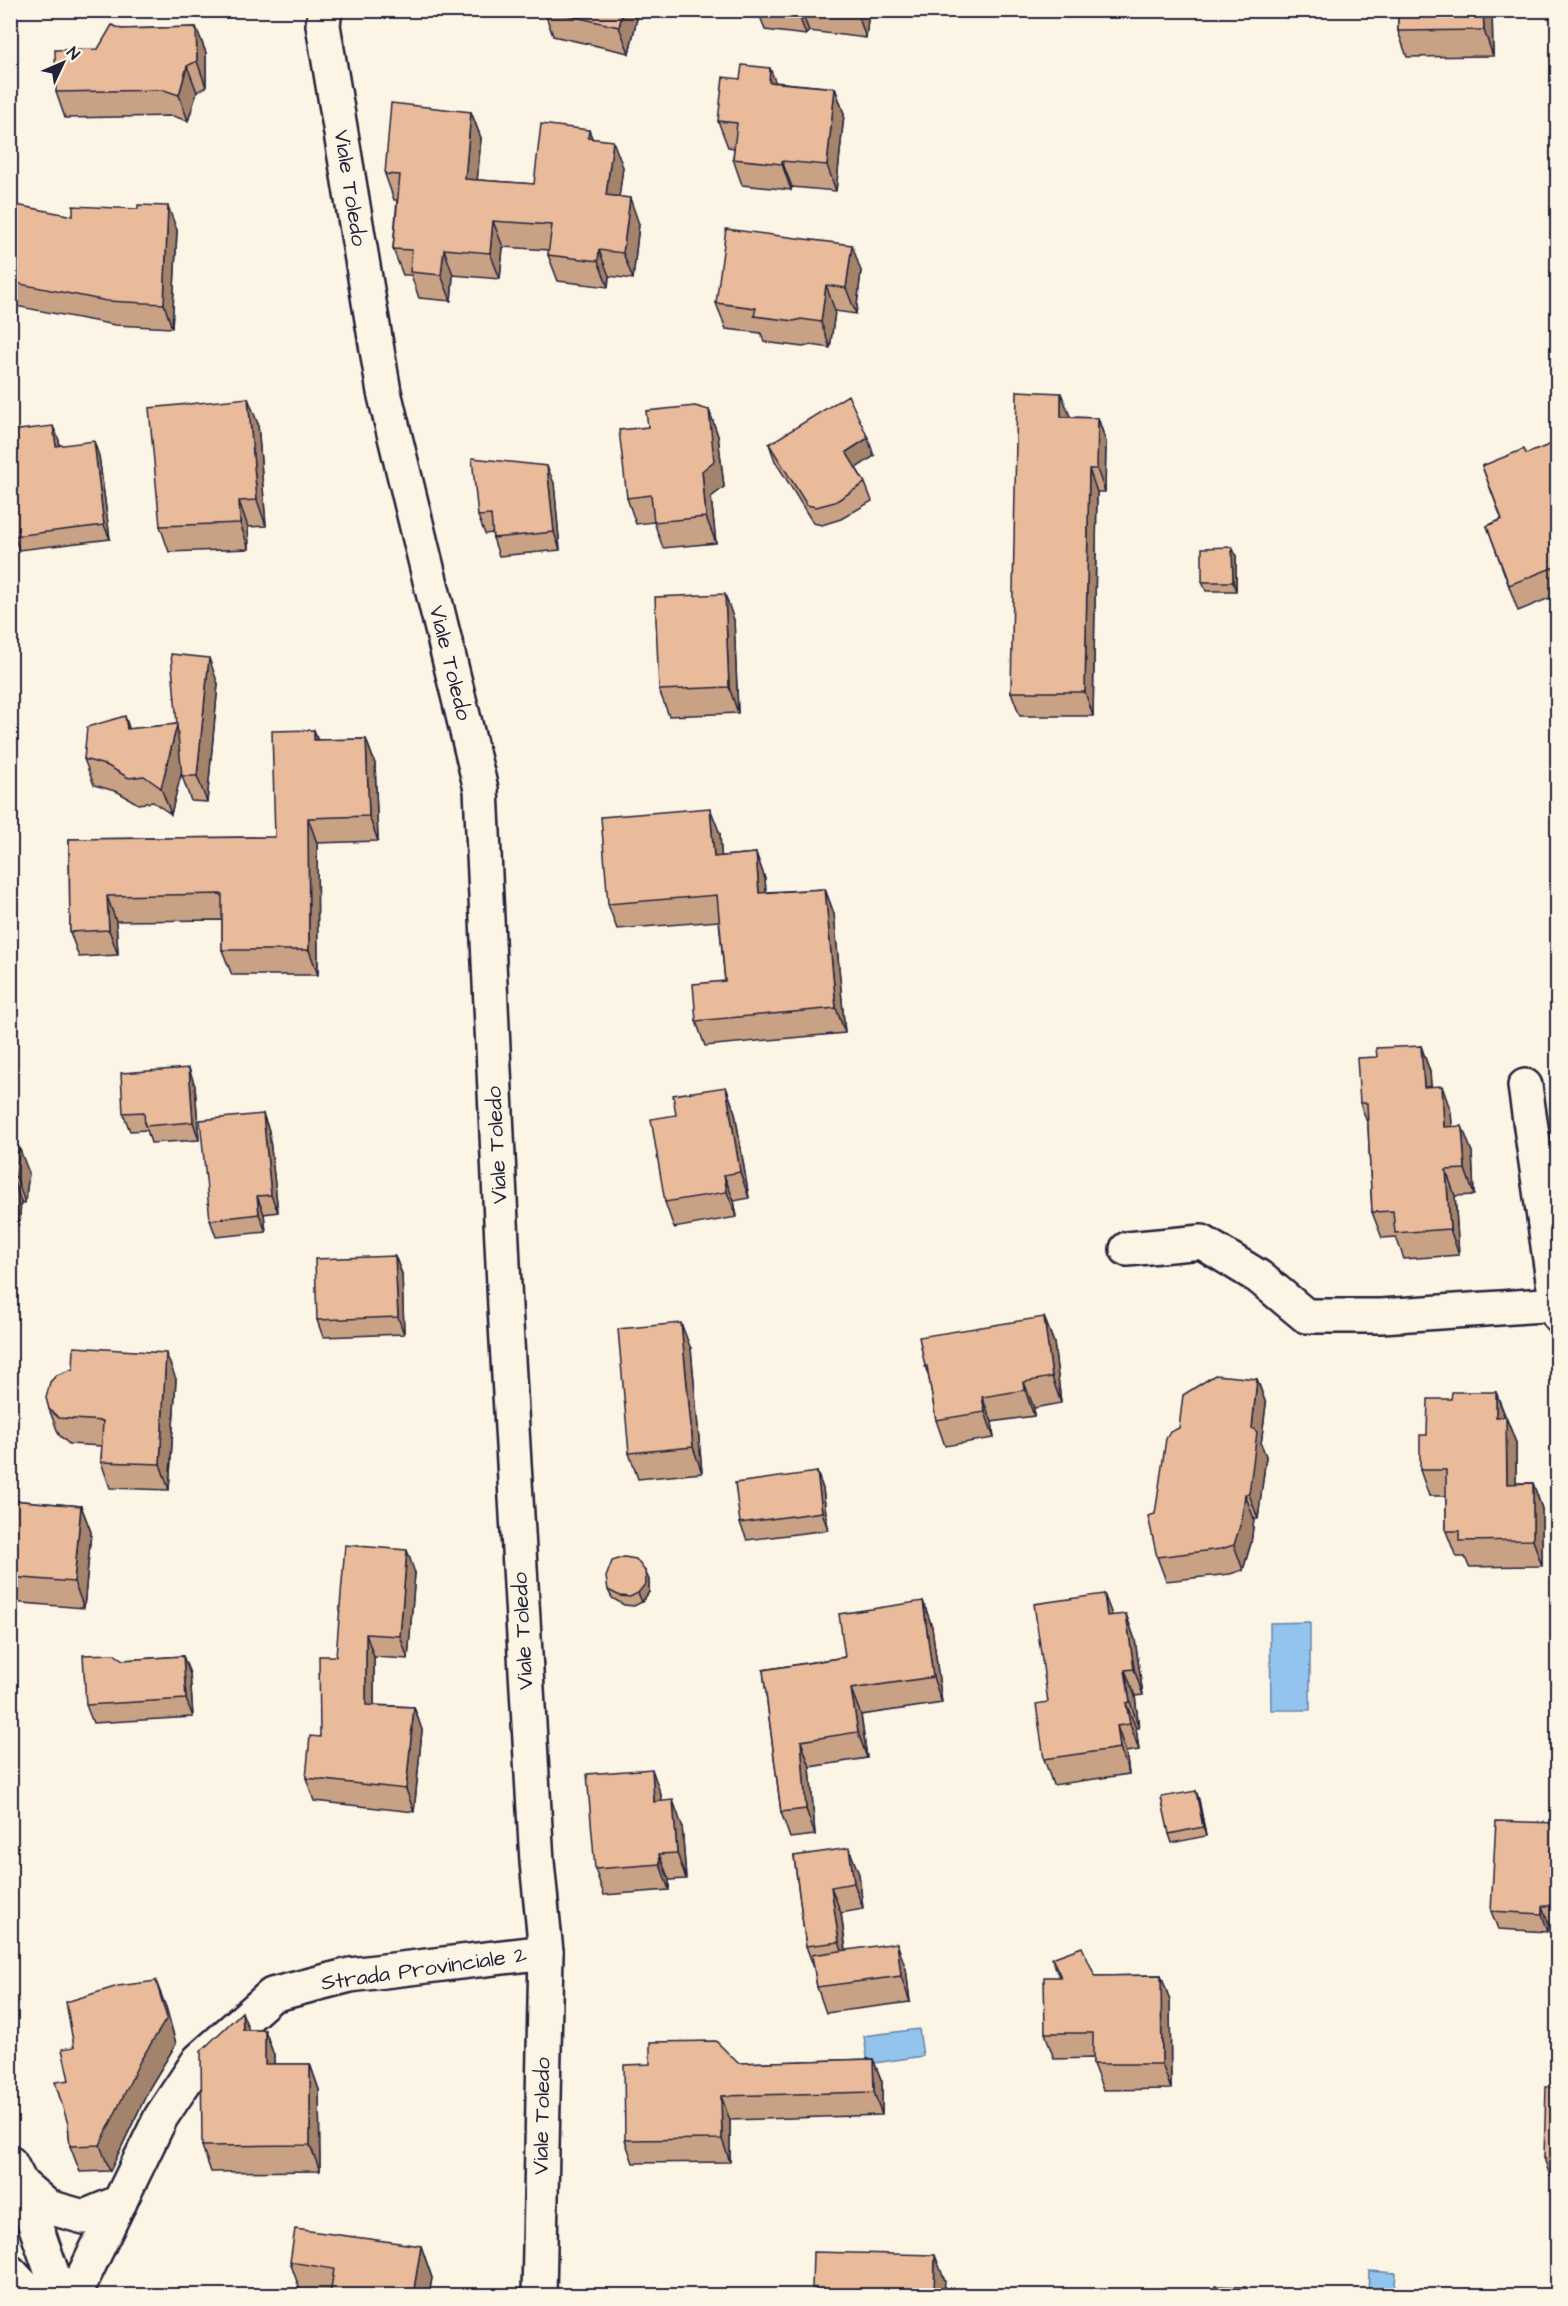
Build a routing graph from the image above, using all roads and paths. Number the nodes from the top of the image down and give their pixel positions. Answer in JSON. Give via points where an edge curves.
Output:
{"nodes":[{"id":1,"x":325,"y":10,"type":"edge"},
{"id":2,"x":1525,"y":1086,"type":"dead end"},
{"id":3,"x":1127,"y":1249,"type":"dead end"},
{"id":4,"x":1557,"y":1308,"type":"edge"},
{"id":5,"x":546,"y":1952,"type":"junction"},
{"id":6,"x":16,"y":2173,"type":"edge"},
{"id":7,"x":120,"y":2202,"type":"junction"},
{"id":8,"x":10,"y":2272,"type":"edge"},
{"id":9,"x":36,"y":2295,"type":"edge"},
{"id":10,"x":60,"y":2295,"type":"edge"},
{"id":11,"x":74,"y":2295,"type":"edge"},
{"id":12,"x":539,"y":2295,"type":"edge"}],
"edges":[{"from":1,"to":5,"type":"street","name":"Viale Toledo","via":[[323,25],[384,392],[481,789],[505,1307],[537,1862]]},
{"from":2,"to":4,"type":"street"},
{"from":3,"to":4,"type":"street","via":[[1202,1242],[1258,1277],[1306,1316]]},
{"from":5,"to":7,"type":"street","name":"Strada Provinciale 2","via":[[350,1975],[272,1995],[199,2060],[161,2117]]},
{"from":5,"to":12,"type":"street","name":"Viale Toledo"},
{"from":6,"to":7,"type":"street","via":[[48,2207],[84,2217]]},
{"from":6,"to":10,"type":"street"},
{"from":7,"to":11,"type":"street","name":"Strada Provinciale 2"},
{"from":8,"to":9,"type":"street"}]}
